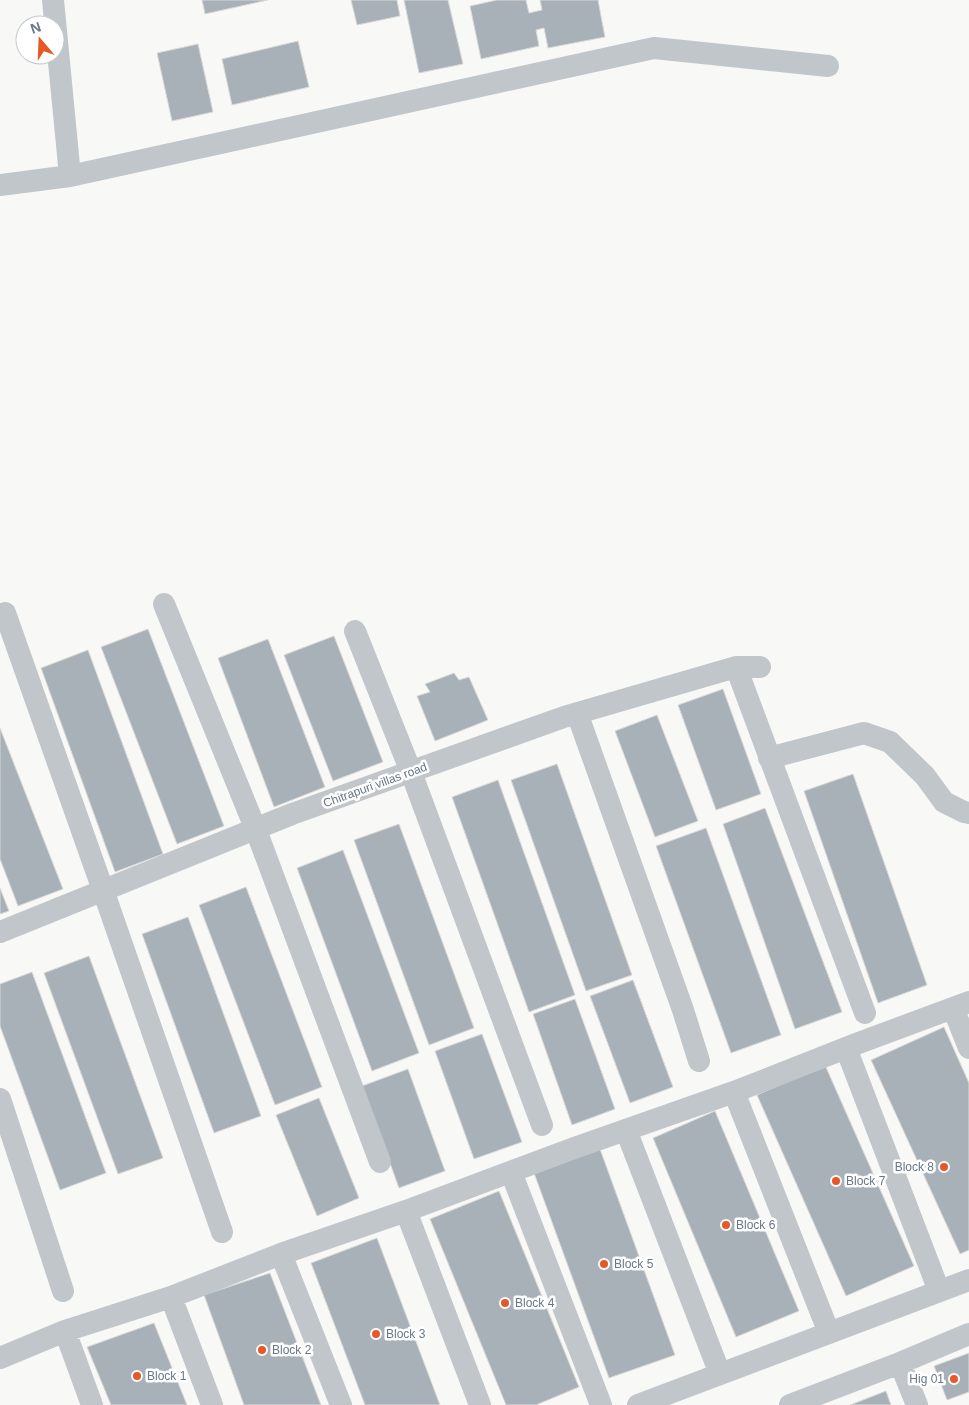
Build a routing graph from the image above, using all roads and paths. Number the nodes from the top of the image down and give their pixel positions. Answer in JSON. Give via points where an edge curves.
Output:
{"nodes":[{"id":1,"x":53,"y":0,"type":"edge"},
{"id":2,"x":828,"y":66,"type":"dead end"},
{"id":3,"x":70,"y":176,"type":"junction"},
{"id":4,"x":0,"y":185,"type":"edge"},
{"id":5,"x":164,"y":604,"type":"dead end"},
{"id":6,"x":5,"y":613,"type":"dead end"},
{"id":7,"x":355,"y":631,"type":"dead end"},
{"id":8,"x":736,"y":667,"type":"junction"},
{"id":9,"x":760,"y":667,"type":"dead end"},
{"id":10,"x":577,"y":713,"type":"junction"},
{"id":11,"x":769,"y":758,"type":"junction"},
{"id":12,"x":411,"y":772,"type":"junction"},
{"id":13,"x":969,"y":813,"type":"edge"},
{"id":14,"x":256,"y":830,"type":"junction"},
{"id":15,"x":103,"y":890,"type":"junction"},
{"id":16,"x":0,"y":932,"type":"edge"},
{"id":17,"x":961,"y":1005,"type":"edge"},
{"id":18,"x":865,"y":1013,"type":"dead end"},
{"id":19,"x":846,"y":1048,"type":"junction"},
{"id":20,"x":969,"y":1048,"type":"edge"},
{"id":21,"x":698,"y":1061,"type":"dead end"},
{"id":22,"x":734,"y":1092,"type":"junction"},
{"id":23,"x":0,"y":1099,"type":"edge"},
{"id":24,"x":542,"y":1124,"type":"dead end"},
{"id":25,"x":626,"y":1130,"type":"junction"},
{"id":26,"x":380,"y":1162,"type":"dead end"},
{"id":27,"x":511,"y":1172,"type":"junction"},
{"id":28,"x":406,"y":1212,"type":"junction"},
{"id":29,"x":222,"y":1232,"type":"dead end"},
{"id":30,"x":281,"y":1254,"type":"junction"},
{"id":31,"x":969,"y":1280,"type":"edge"},
{"id":32,"x":63,"y":1291,"type":"dead end"},
{"id":33,"x":939,"y":1291,"type":"junction"},
{"id":34,"x":171,"y":1296,"type":"junction"},
{"id":35,"x":65,"y":1331,"type":"junction"},
{"id":36,"x":829,"y":1333,"type":"junction"},
{"id":37,"x":969,"y":1334,"type":"edge"},
{"id":38,"x":0,"y":1358,"type":"edge"},
{"id":39,"x":900,"y":1364,"type":"junction"},
{"id":40,"x":720,"y":1374,"type":"junction"},
{"id":41,"x":92,"y":1405,"type":"edge"},
{"id":42,"x":212,"y":1405,"type":"edge"},
{"id":43,"x":341,"y":1405,"type":"edge"},
{"id":44,"x":480,"y":1405,"type":"edge"},
{"id":45,"x":601,"y":1405,"type":"edge"},
{"id":46,"x":638,"y":1405,"type":"edge"},
{"id":47,"x":790,"y":1405,"type":"edge"},
{"id":48,"x":917,"y":1405,"type":"edge"}],
"edges":[{"from":1,"to":3,"type":"street"},
{"from":2,"to":3,"type":"street","via":[[654,48]]},
{"from":3,"to":4,"type":"street"},
{"from":5,"to":14,"type":"street"},
{"from":6,"to":15,"type":"street"},
{"from":7,"to":12,"type":"street"},
{"from":8,"to":9,"type":"street","name":"Chitrapuri villas road"},
{"from":8,"to":10,"type":"street","name":"Chitrapuri villas road"},
{"from":8,"to":11,"type":"street"},
{"from":10,"to":12,"type":"street","name":"Chitrapuri villas road"},
{"from":10,"to":21,"type":"street","via":[[683,1010]]},
{"from":11,"to":13,"type":"street","via":[[864,733],[890,742],[925,776],[944,802]]},
{"from":11,"to":18,"type":"street"},
{"from":12,"to":14,"type":"street","name":"Chitrapuri villas road"},
{"from":12,"to":24,"type":"street"},
{"from":14,"to":15,"type":"street","name":"Chitrapuri villas road"},
{"from":14,"to":26,"type":"street"},
{"from":15,"to":16,"type":"street","name":"Chitrapuri villas road"},
{"from":15,"to":29,"type":"street"},
{"from":17,"to":19,"type":"street"},
{"from":17,"to":20,"type":"street"},
{"from":19,"to":22,"type":"street"},
{"from":19,"to":33,"type":"street"},
{"from":22,"to":25,"type":"street"},
{"from":22,"to":36,"type":"street"},
{"from":23,"to":32,"type":"street"},
{"from":25,"to":27,"type":"street"},
{"from":25,"to":40,"type":"street"},
{"from":27,"to":28,"type":"street"},
{"from":27,"to":45,"type":"street"},
{"from":28,"to":30,"type":"street"},
{"from":28,"to":44,"type":"street"},
{"from":30,"to":34,"type":"street"},
{"from":30,"to":43,"type":"street"},
{"from":31,"to":33,"type":"street"},
{"from":33,"to":36,"type":"street"},
{"from":34,"to":35,"type":"street"},
{"from":34,"to":42,"type":"street"},
{"from":35,"to":38,"type":"street"},
{"from":35,"to":41,"type":"street"},
{"from":36,"to":40,"type":"street"},
{"from":37,"to":39,"type":"street"},
{"from":39,"to":47,"type":"street"},
{"from":39,"to":48,"type":"street"},
{"from":40,"to":46,"type":"street"}]}
